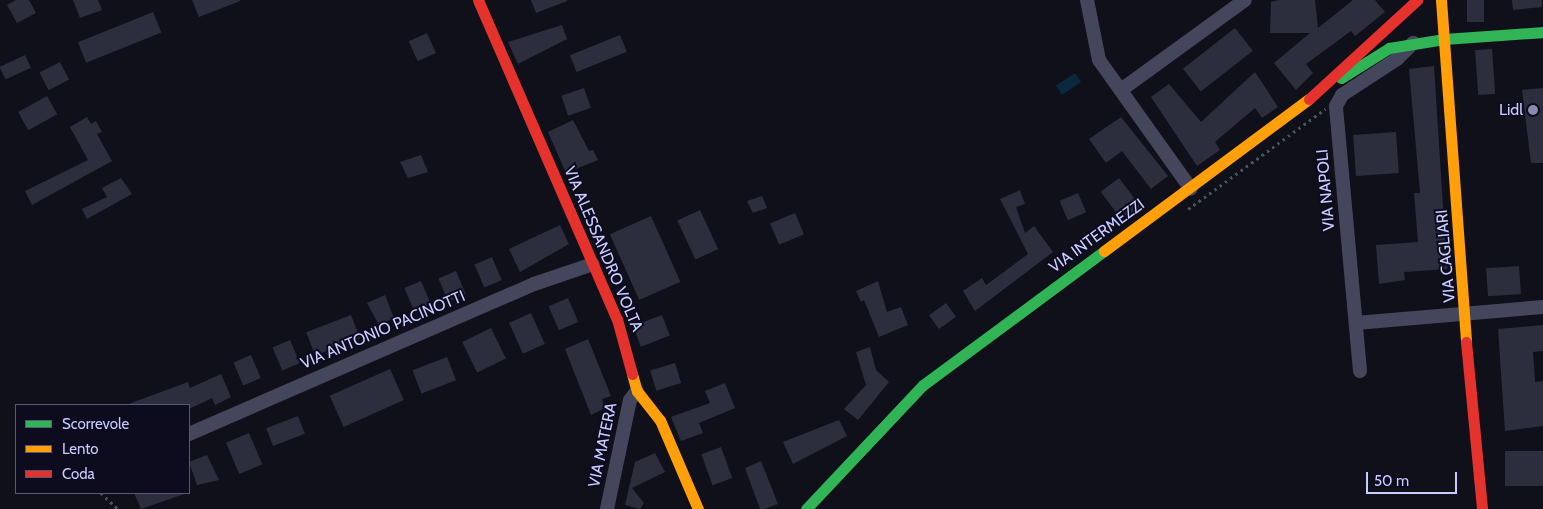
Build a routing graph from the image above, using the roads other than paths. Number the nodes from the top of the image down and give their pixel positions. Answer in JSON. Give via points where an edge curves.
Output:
{"nodes":[{"id":1,"x":478,"y":0,"type":"edge"},
{"id":2,"x":1087,"y":0,"type":"edge"},
{"id":3,"x":1244,"y":0,"type":"edge"},
{"id":4,"x":1417,"y":0,"type":"edge"},
{"id":5,"x":1441,"y":0,"type":"edge"},
{"id":6,"x":1543,"y":32,"type":"edge"},
{"id":7,"x":1444,"y":39,"type":"junction"},
{"id":8,"x":1414,"y":43,"type":"junction"},
{"id":9,"x":1121,"y":90,"type":"junction"},
{"id":10,"x":1320,"y":91,"type":"junction"},
{"id":11,"x":1191,"y":189,"type":"junction"},
{"id":12,"x":593,"y":264,"type":"junction"},
{"id":13,"x":1543,"y":307,"type":"edge"},
{"id":14,"x":1466,"y":312,"type":"junction"},
{"id":15,"x":1356,"y":323,"type":"junction"},
{"id":16,"x":1360,"y":371,"type":"dead end"},
{"id":17,"x":637,"y":391,"type":"junction"},
{"id":18,"x":190,"y":434,"type":"edge"},
{"id":19,"x":607,"y":509,"type":"edge"},
{"id":20,"x":698,"y":509,"type":"edge"},
{"id":21,"x":806,"y":509,"type":"edge"},
{"id":22,"x":1482,"y":509,"type":"edge"}],
"edges":[{"from":1,"to":12,"type":"street","name":"VIA ALESSANDRO VOLTA"},
{"from":2,"to":9,"type":"street","via":[[1099,60]]},
{"from":3,"to":9,"type":"street"},
{"from":4,"to":10,"type":"street","name":"VIA INTERMEZZI","via":[[1353,55]]},
{"from":5,"to":7,"type":"street","name":"VIA CAGLIARI"},
{"from":6,"to":7,"type":"street"},
{"from":7,"to":8,"type":"street"},
{"from":7,"to":14,"type":"street","name":"VIA CAGLIARI"},
{"from":8,"to":10,"type":"street","via":[[1389,48]]},
{"from":8,"to":15,"type":"street","name":"VIA NAPOLI","via":[[1397,59],[1342,96],[1336,106]]},
{"from":9,"to":11,"type":"street"},
{"from":10,"to":11,"type":"street","name":"VIA INTERMEZZI"},
{"from":11,"to":21,"type":"street","name":"VIA INTERMEZZI","via":[[923,384]]},
{"from":12,"to":17,"type":"street","name":"VIA ALESSANDRO VOLTA","via":[[617,319]]},
{"from":12,"to":18,"type":"street","name":"VIA ANTONIO PACINOTTI","via":[[534,284]]},
{"from":13,"to":14,"type":"street"},
{"from":14,"to":15,"type":"street"},
{"from":14,"to":22,"type":"street","name":"VIA CAGLIARI","via":[[1476,477]]},
{"from":15,"to":16,"type":"street","name":"VIA NAPOLI"},
{"from":17,"to":19,"type":"street","name":"VIA MATERA","via":[[630,400]]},
{"from":17,"to":20,"type":"street","name":"VIA ALESSANDRO VOLTA","via":[[660,420]]}]}
